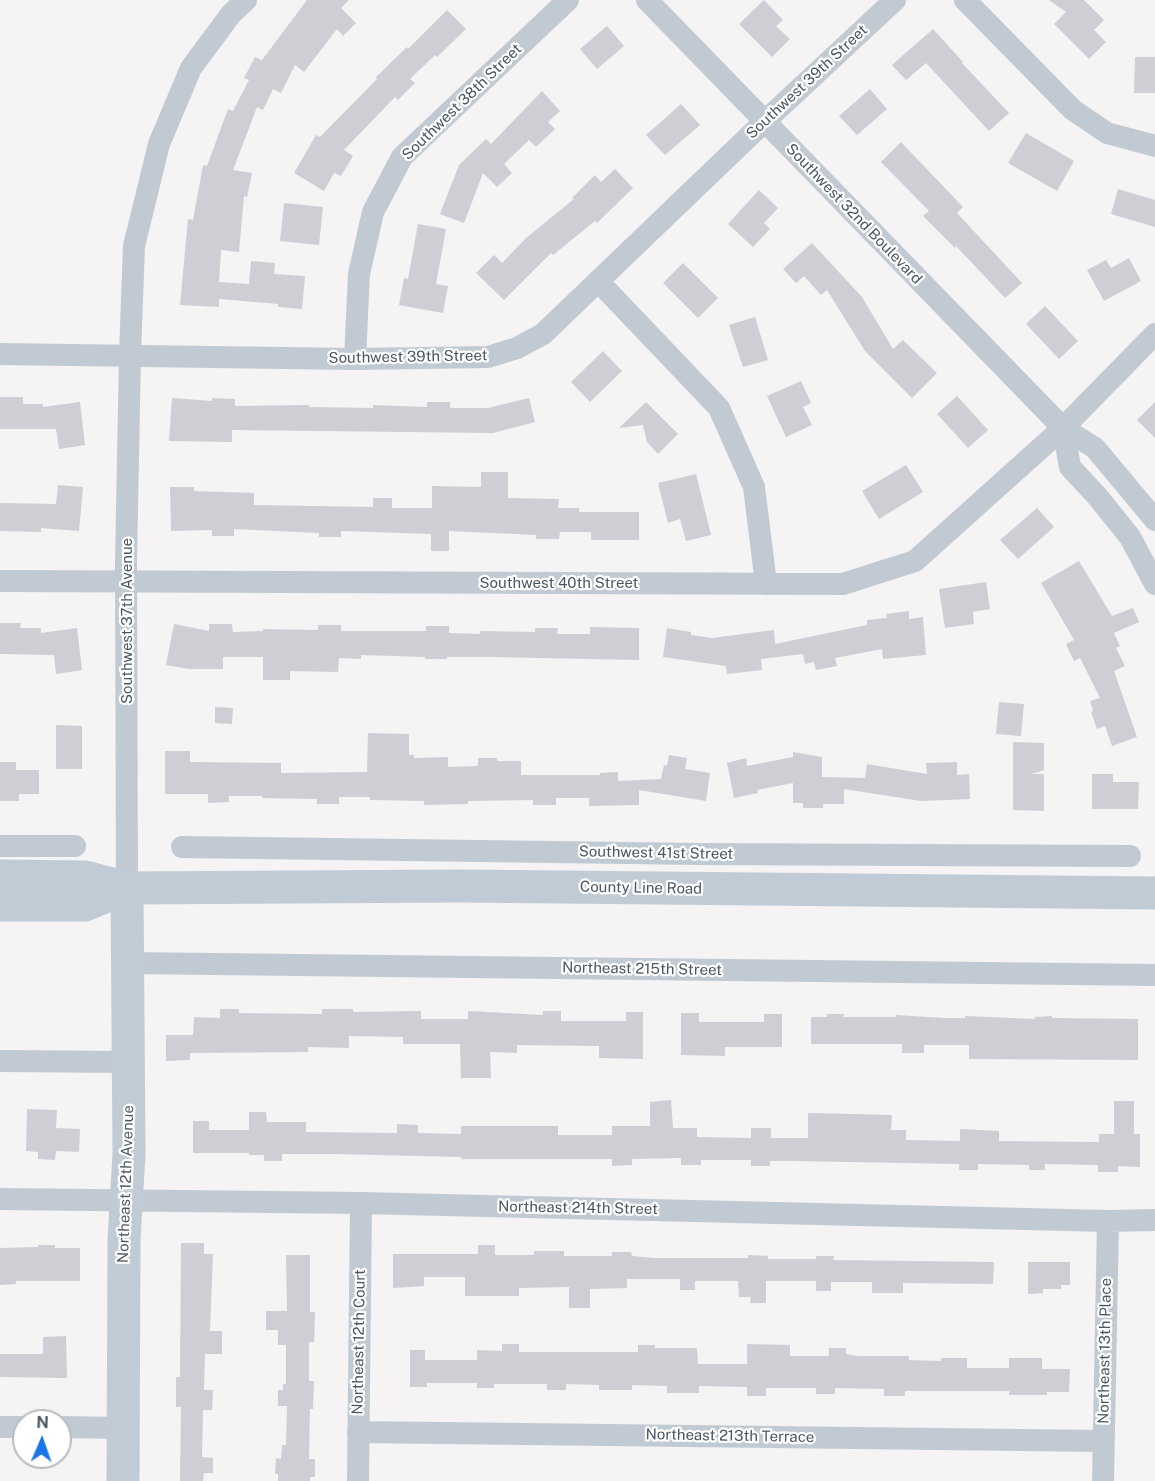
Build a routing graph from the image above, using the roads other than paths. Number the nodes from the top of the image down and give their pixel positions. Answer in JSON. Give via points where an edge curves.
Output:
{"nodes":[{"id":1,"x":246,"y":0,"type":"edge"},
{"id":2,"x":568,"y":0,"type":"edge"},
{"id":3,"x":647,"y":0,"type":"edge"},
{"id":4,"x":895,"y":0,"type":"edge"},
{"id":5,"x":965,"y":0,"type":"edge"},
{"id":6,"x":764,"y":122,"type":"junction"},
{"id":7,"x":1155,"y":146,"type":"edge"},
{"id":8,"x":598,"y":281,"type":"junction"},
{"id":9,"x":1155,"y":333,"type":"edge"},
{"id":10,"x":0,"y":354,"type":"edge"},
{"id":11,"x":130,"y":354,"type":"junction"},
{"id":12,"x":355,"y":359,"type":"junction"},
{"id":13,"x":1063,"y":428,"type":"junction"},
{"id":14,"x":1155,"y":520,"type":"edge"},
{"id":15,"x":0,"y":580,"type":"edge"},
{"id":16,"x":126,"y":582,"type":"junction"},
{"id":17,"x":766,"y":584,"type":"junction"},
{"id":18,"x":1155,"y":585,"type":"edge"},
{"id":19,"x":0,"y":846,"type":"edge"},
{"id":20,"x":75,"y":846,"type":"dead end"},
{"id":21,"x":182,"y":847,"type":"dead end"},
{"id":22,"x":1130,"y":856,"type":"dead end"},
{"id":23,"x":0,"y":876,"type":"edge"},
{"id":24,"x":127,"y":888,"type":"junction"},
{"id":25,"x":1155,"y":893,"type":"edge"},
{"id":26,"x":0,"y":905,"type":"edge"},
{"id":27,"x":128,"y":963,"type":"junction"},
{"id":28,"x":1155,"y":975,"type":"edge"},
{"id":29,"x":0,"y":1060,"type":"edge"},
{"id":30,"x":129,"y":1062,"type":"junction"},
{"id":31,"x":0,"y":1199,"type":"edge"},
{"id":32,"x":126,"y":1200,"type":"junction"},
{"id":33,"x":360,"y":1203,"type":"junction"},
{"id":34,"x":1155,"y":1220,"type":"edge"},
{"id":35,"x":1108,"y":1221,"type":"junction"},
{"id":36,"x":72,"y":1427,"type":"edge"},
{"id":37,"x":123,"y":1428,"type":"junction"},
{"id":38,"x":358,"y":1432,"type":"junction"},
{"id":39,"x":1103,"y":1441,"type":"junction"},
{"id":40,"x":123,"y":1481,"type":"edge"},
{"id":41,"x":358,"y":1481,"type":"edge"},
{"id":42,"x":1103,"y":1481,"type":"edge"}],
"edges":[{"from":1,"to":11,"type":"street","name":"Southwest 37th Avenue","via":[[191,68],[159,144],[134,246]]},
{"from":2,"to":12,"type":"street","name":"Southwest 38th Street","via":[[402,157],[374,212],[359,274]]},
{"from":3,"to":6,"type":"street","name":"Southwest 32nd Boulevard"},
{"from":4,"to":6,"type":"street","name":"Southwest 39th Street"},
{"from":5,"to":7,"type":"street","via":[[1073,110],[1107,133]]},
{"from":6,"to":8,"type":"street","name":"Southwest 39th Street"},
{"from":6,"to":13,"type":"street","name":"Southwest 32nd Boulevard"},
{"from":8,"to":12,"type":"street","name":"Southwest 39th Street","via":[[543,334],[517,348],[488,357]]},
{"from":8,"to":17,"type":"street","via":[[719,408],[754,487]]},
{"from":9,"to":13,"type":"street","name":"Southwest 40th Street"},
{"from":10,"to":11,"type":"street","name":"Southwest 39th Street"},
{"from":11,"to":12,"type":"street","name":"Southwest 39th Street"},
{"from":11,"to":16,"type":"street","name":"Southwest 37th Avenue"},
{"from":13,"to":14,"type":"street","name":"Southwest 32nd Boulevard","via":[[1095,448]]},
{"from":13,"to":17,"type":"street","name":"Southwest 40th Street","via":[[915,561],[843,584]]},
{"from":13,"to":18,"type":"street","via":[[1070,467],[1130,537]]},
{"from":15,"to":16,"type":"street","name":"Southwest 40th Street"},
{"from":16,"to":17,"type":"street","name":"Southwest 40th Street"},
{"from":16,"to":24,"type":"street","name":"Southwest 37th Avenue"},
{"from":19,"to":20,"type":"street"},
{"from":21,"to":22,"type":"street","name":"Southwest 41st Street"},
{"from":23,"to":24,"type":"street","name":"County Line Road","via":[[85,877]]},
{"from":24,"to":25,"type":"street","name":"County Line Road","via":[[472,886]]},
{"from":24,"to":26,"type":"street","name":"County Line Road","via":[[85,905]]},
{"from":24,"to":27,"type":"street","name":"Northeast 12th Avenue"},
{"from":27,"to":28,"type":"street","name":"Northeast 215th Street"},
{"from":27,"to":30,"type":"street","name":"Northeast 12th Avenue"},
{"from":29,"to":30,"type":"street"},
{"from":30,"to":32,"type":"street","name":"Northeast 12th Avenue"},
{"from":31,"to":32,"type":"street","name":"Northeast 214th Street"},
{"from":32,"to":33,"type":"street","name":"Northeast 214th Street"},
{"from":32,"to":37,"type":"street","name":"Northeast 12th Avenue"},
{"from":33,"to":35,"type":"street","name":"Northeast 214th Street"},
{"from":33,"to":38,"type":"street","name":"Northeast 12th Court"},
{"from":34,"to":35,"type":"street","name":"Northeast 214th Street"},
{"from":35,"to":39,"type":"street","name":"Northeast 13th Place"},
{"from":36,"to":37,"type":"street"},
{"from":37,"to":40,"type":"street","name":"Northeast 12th Avenue"},
{"from":38,"to":39,"type":"street","name":"Northeast 213th Terrace"},
{"from":38,"to":41,"type":"street","name":"Northeast 12th Court"},
{"from":39,"to":42,"type":"street","name":"Northeast 13th Place"}]}
